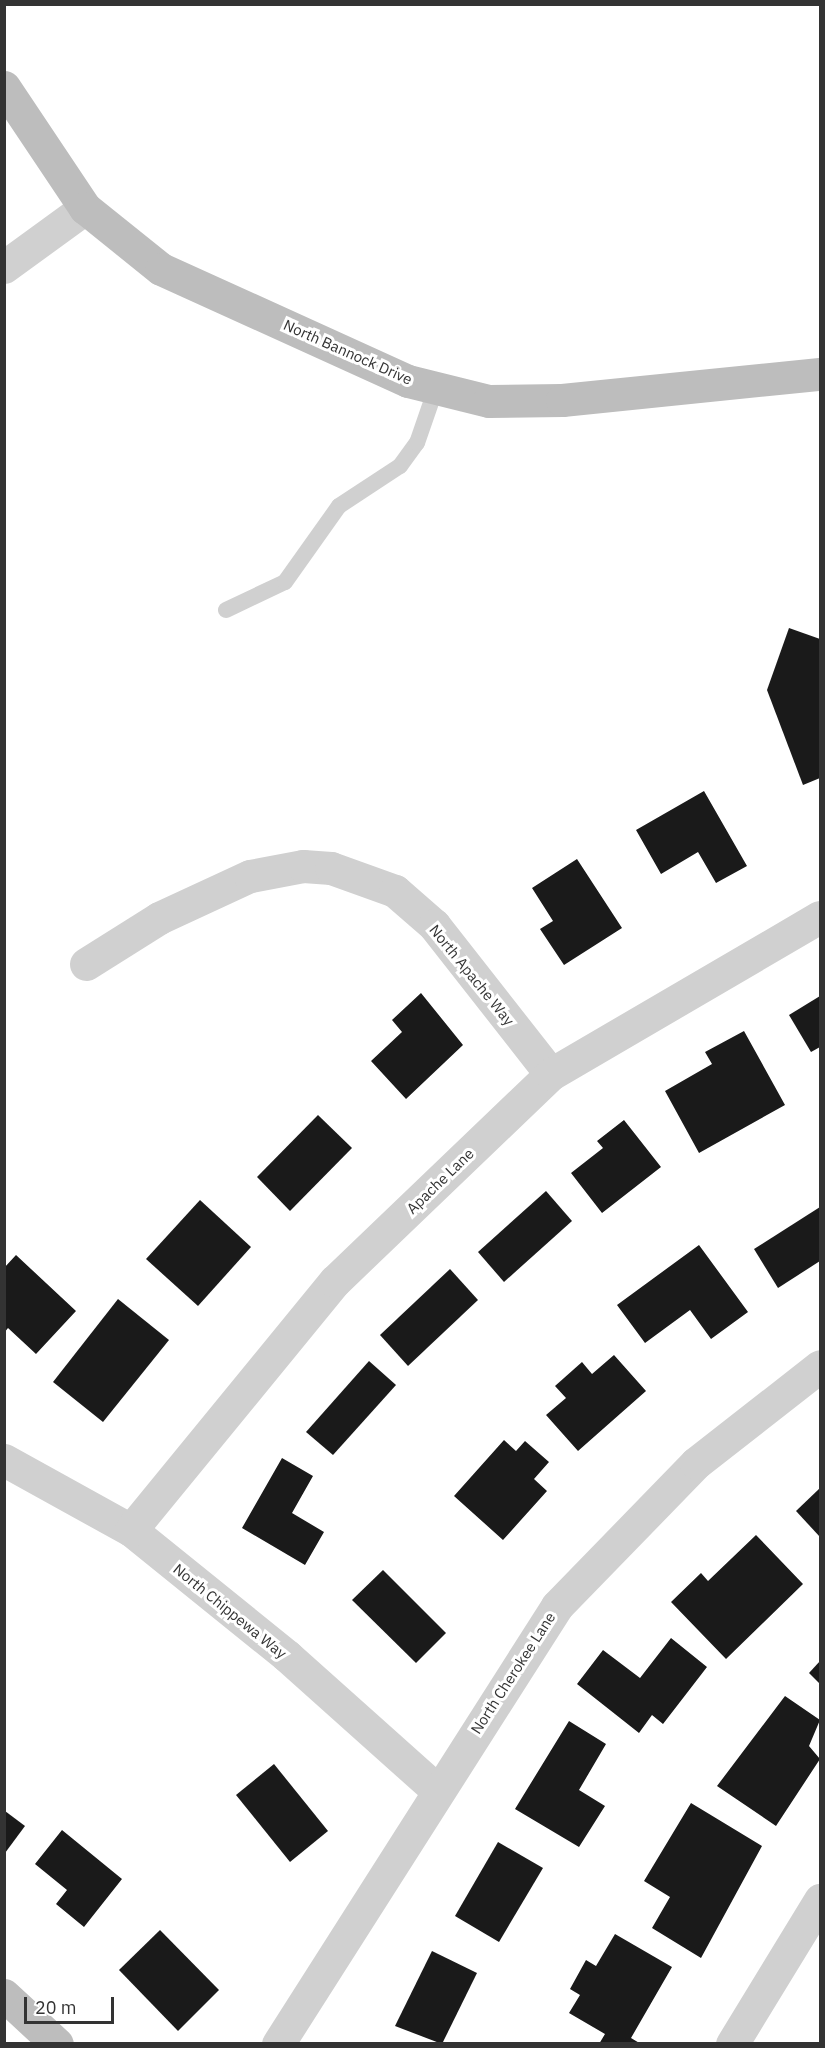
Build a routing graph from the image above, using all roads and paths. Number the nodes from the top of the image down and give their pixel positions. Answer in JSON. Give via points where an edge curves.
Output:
{"nodes":[{"id":1,"x":4,"y":87,"type":"edge"},
{"id":2,"x":85,"y":208,"type":"junction"},
{"id":3,"x":4,"y":267,"type":"edge"},
{"id":4,"x":820,"y":375,"type":"edge"},
{"id":5,"x":436,"y":388,"type":"junction"},
{"id":6,"x":226,"y":610,"type":"dead end"},
{"id":7,"x":820,"y":917,"type":"edge"},
{"id":8,"x":86,"y":964,"type":"dead end"},
{"id":9,"x":551,"y":1074,"type":"junction"},
{"id":10,"x":820,"y":1366,"type":"edge"},
{"id":11,"x":4,"y":1460,"type":"edge"},
{"id":12,"x":131,"y":1530,"type":"junction"},
{"id":13,"x":436,"y":1789,"type":"junction"},
{"id":14,"x":820,"y":1900,"type":"edge"},
{"id":15,"x":4,"y":1995,"type":"edge"},
{"id":16,"x":57,"y":2043,"type":"edge"},
{"id":17,"x":278,"y":2043,"type":"edge"},
{"id":18,"x":732,"y":2043,"type":"edge"}],
"edges":[{"from":1,"to":2,"type":"street","name":"North Bannock Drive"},
{"from":2,"to":3,"type":"street"},
{"from":2,"to":5,"type":"street","name":"North Bannock Drive","via":[[161,269],[408,381]]},
{"from":4,"to":5,"type":"street","name":"North Bannock Drive","via":[[562,400],[489,401]]},
{"from":5,"to":6,"type":"lane","via":[[417,443],[400,466],[339,506],[285,582]]},
{"from":7,"to":9,"type":"street","name":"Apache Lane"},
{"from":8,"to":9,"type":"street","name":"North Apache Way","via":[[159,918],[250,876],[303,866],[331,868],[395,891],[434,925]]},
{"from":9,"to":12,"type":"street","name":"Apache Lane","via":[[335,1281]]},
{"from":10,"to":13,"type":"street","name":"North Cherokee Lane","via":[[696,1463],[621,1534],[557,1606]]},
{"from":11,"to":12,"type":"street","name":"North Chippewa Way"},
{"from":12,"to":13,"type":"street","name":"North Chippewa Way","via":[[286,1656]]},
{"from":13,"to":17,"type":"street","name":"North Cherokee Lane"},
{"from":14,"to":18,"type":"street"},
{"from":15,"to":16,"type":"street"}]}
